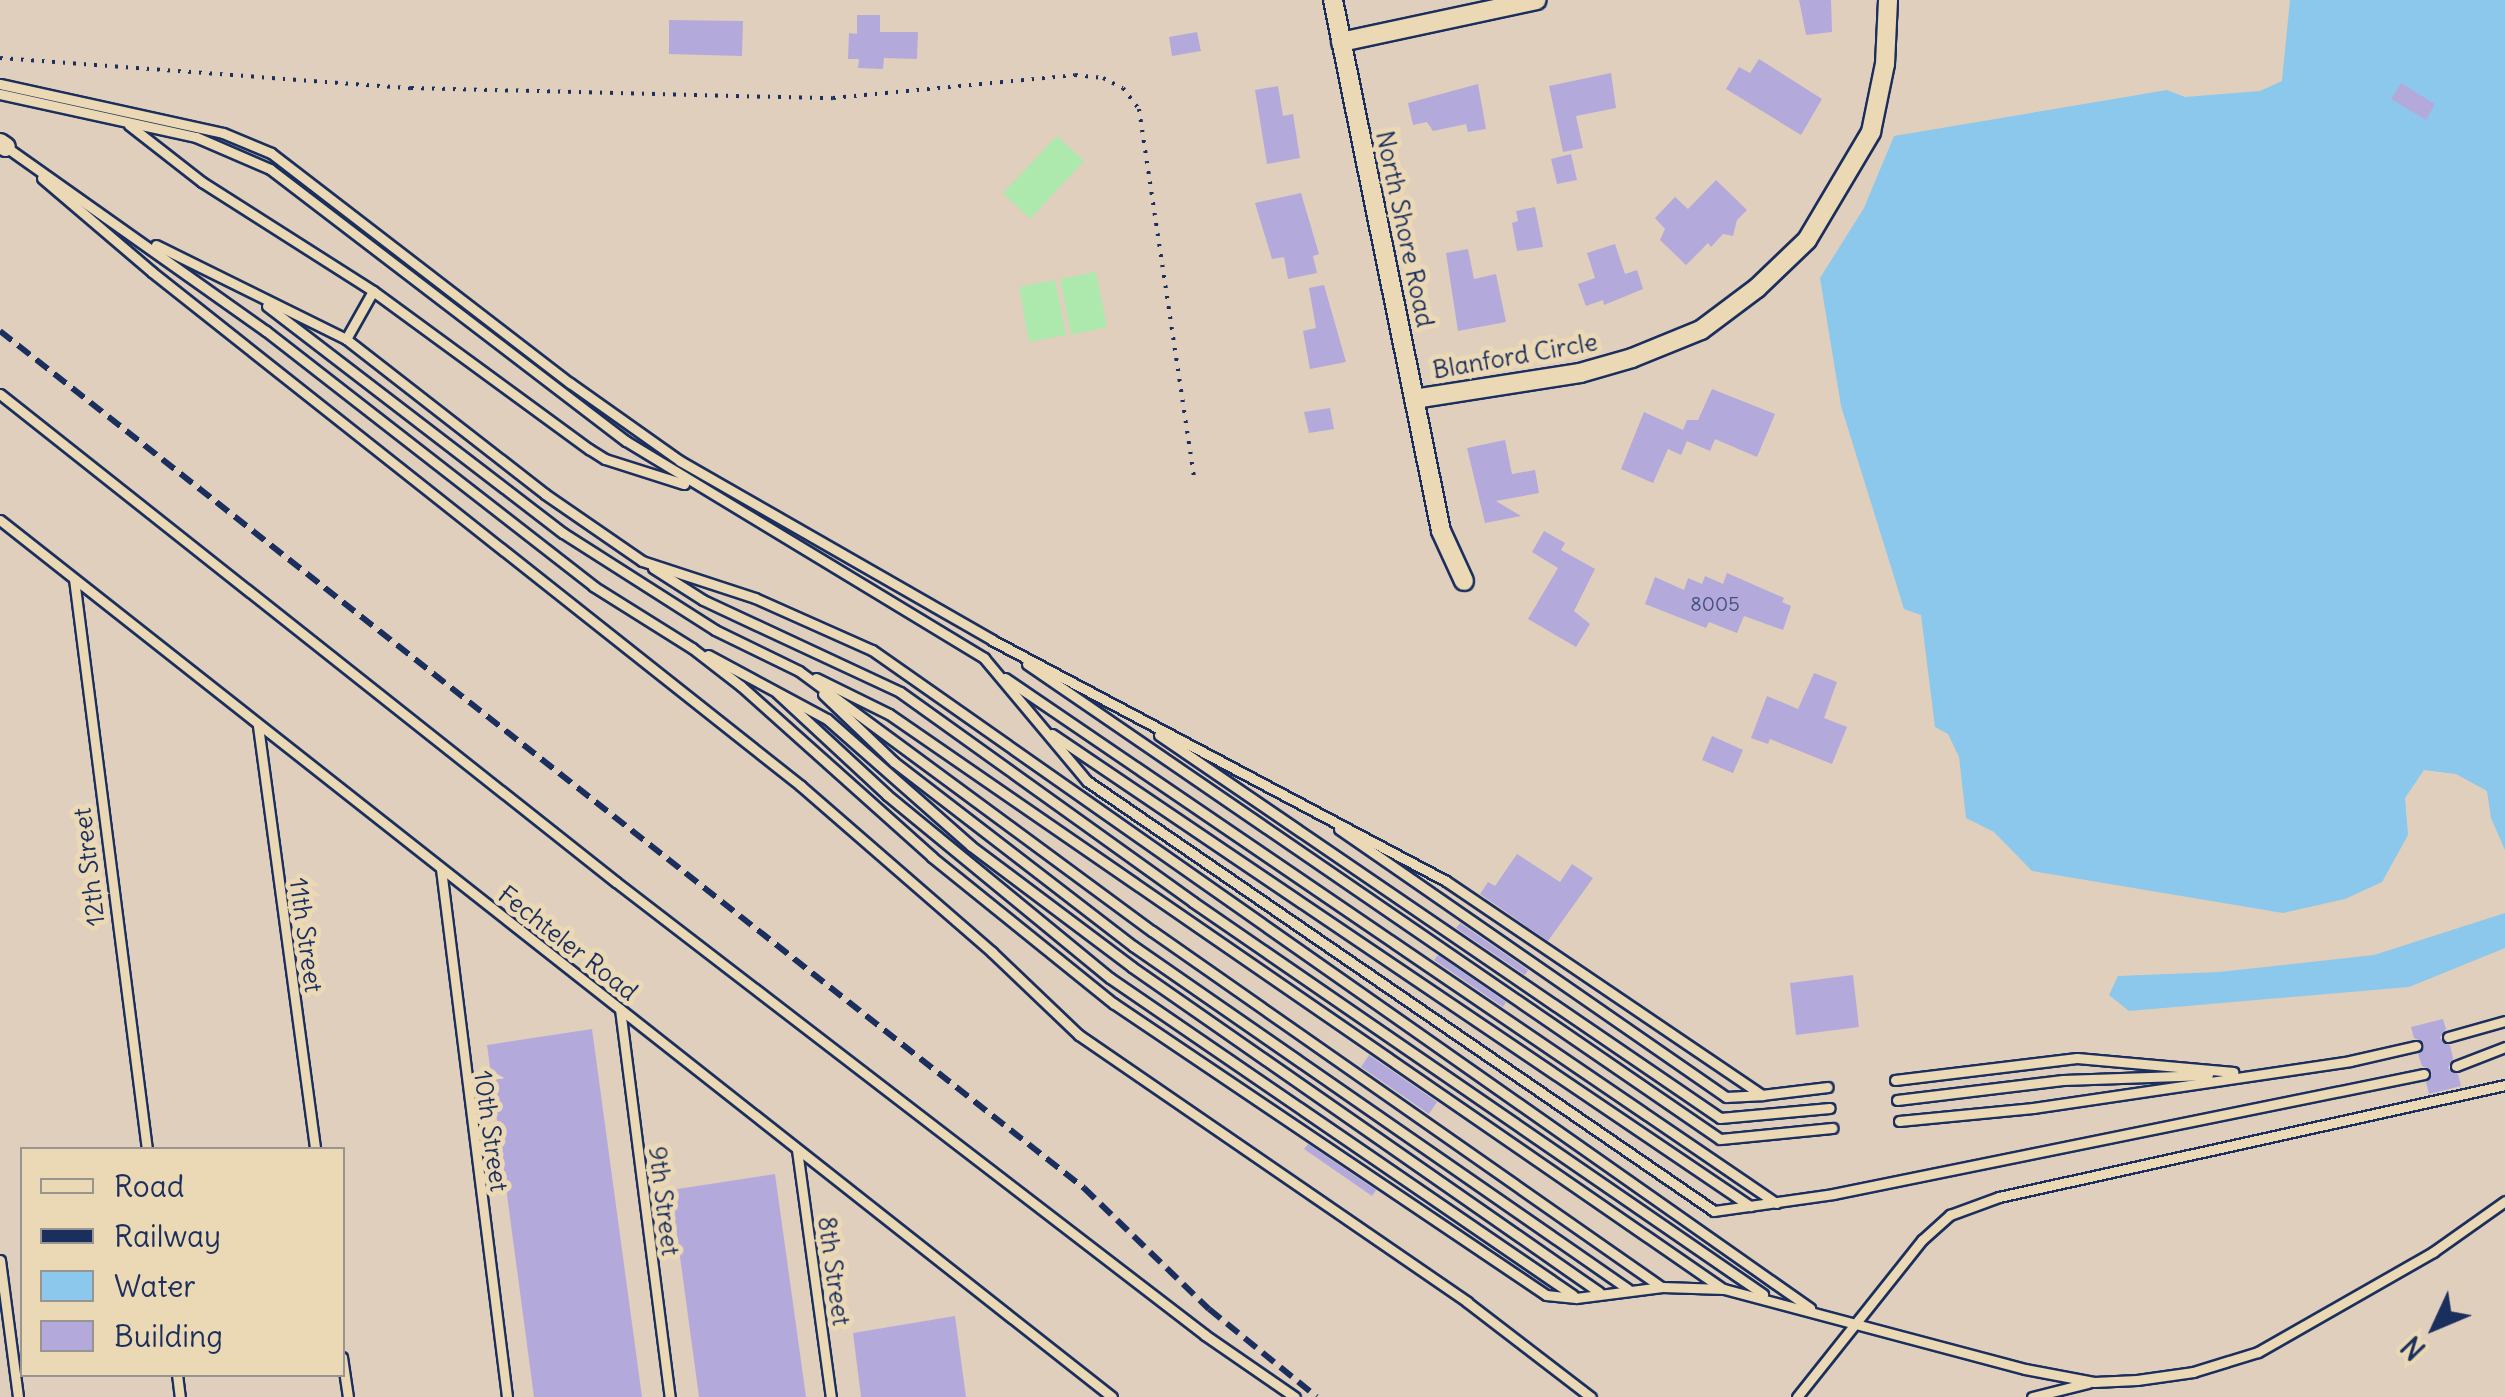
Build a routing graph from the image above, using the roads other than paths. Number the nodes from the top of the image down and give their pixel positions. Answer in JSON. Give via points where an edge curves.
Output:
{"nodes":[{"id":1,"x":1333,"y":0,"type":"edge"},
{"id":2,"x":1537,"y":0,"type":"edge"},
{"id":3,"x":1888,"y":0,"type":"edge"},
{"id":4,"x":1341,"y":42,"type":"junction"},
{"id":5,"x":0,"y":84,"type":"edge"},
{"id":6,"x":0,"y":94,"type":"edge"},
{"id":7,"x":126,"y":123,"type":"junction"},
{"id":8,"x":3,"y":145,"type":"edge"},
{"id":9,"x":128,"y":231,"type":"junction"},
{"id":10,"x":372,"y":291,"type":"junction"},
{"id":11,"x":247,"y":292,"type":"junction"},
{"id":12,"x":346,"y":339,"type":"junction"},
{"id":13,"x":0,"y":394,"type":"edge"},
{"id":14,"x":1414,"y":399,"type":"junction"},
{"id":15,"x":696,"y":487,"type":"junction"},
{"id":16,"x":0,"y":520,"type":"edge"},
{"id":17,"x":642,"y":561,"type":"junction"},
{"id":18,"x":74,"y":578,"type":"junction"},
{"id":19,"x":1464,"y":581,"type":"dead end"},
{"id":20,"x":992,"y":640,"type":"junction"},
{"id":21,"x":692,"y":648,"type":"junction"},
{"id":22,"x":800,"y":671,"type":"junction"},
{"id":23,"x":996,"y":672,"type":"junction"},
{"id":24,"x":764,"y":681,"type":"junction"},
{"id":25,"x":1120,"y":708,"type":"junction"},
{"id":26,"x":258,"y":725,"type":"junction"},
{"id":27,"x":1040,"y":726,"type":"junction"},
{"id":28,"x":1304,"y":805,"type":"junction"},
{"id":29,"x":441,"y":869,"type":"junction"},
{"id":30,"x":620,"y":1010,"type":"junction"},
{"id":31,"x":2505,"y":1021,"type":"edge"},
{"id":32,"x":2448,"y":1038,"type":"dead end"},
{"id":33,"x":2416,"y":1046,"type":"dead end"},
{"id":34,"x":2505,"y":1047,"type":"edge"},
{"id":35,"x":2456,"y":1066,"type":"dead end"},
{"id":36,"x":2250,"y":1074,"type":"junction"},
{"id":37,"x":2424,"y":1074,"type":"dead end"},
{"id":38,"x":1895,"y":1080,"type":"dead end"},
{"id":39,"x":2505,"y":1085,"type":"edge"},
{"id":40,"x":1828,"y":1088,"type":"dead end"},
{"id":41,"x":1762,"y":1095,"type":"junction"},
{"id":42,"x":1897,"y":1100,"type":"dead end"},
{"id":43,"x":1830,"y":1108,"type":"dead end"},
{"id":44,"x":1899,"y":1121,"type":"dead end"},
{"id":45,"x":1832,"y":1128,"type":"dead end"},
{"id":46,"x":146,"y":1147,"type":"edge"},
{"id":47,"x":315,"y":1147,"type":"edge"},
{"id":48,"x":797,"y":1150,"type":"junction"},
{"id":49,"x":2505,"y":1201,"type":"edge"},
{"id":50,"x":1776,"y":1202,"type":"junction"},
{"id":51,"x":1750,"y":1206,"type":"junction"},
{"id":52,"x":0,"y":1260,"type":"edge"},
{"id":53,"x":1662,"y":1287,"type":"junction"},
{"id":54,"x":1628,"y":1289,"type":"junction"},
{"id":55,"x":1724,"y":1289,"type":"junction"},
{"id":56,"x":1599,"y":1292,"type":"junction"},
{"id":57,"x":1576,"y":1298,"type":"junction"},
{"id":58,"x":1770,"y":1299,"type":"junction"},
{"id":59,"x":1816,"y":1312,"type":"junction"},
{"id":60,"x":1856,"y":1325,"type":"junction"},
{"id":61,"x":2094,"y":1382,"type":"junction"},
{"id":62,"x":18,"y":1397,"type":"edge"},
{"id":63,"x":507,"y":1397,"type":"edge"},
{"id":64,"x":670,"y":1397,"type":"edge"},
{"id":65,"x":831,"y":1397,"type":"edge"},
{"id":66,"x":1112,"y":1397,"type":"edge"},
{"id":67,"x":1295,"y":1397,"type":"edge"},
{"id":68,"x":1591,"y":1397,"type":"edge"},
{"id":69,"x":1797,"y":1397,"type":"edge"},
{"id":70,"x":2032,"y":1397,"type":"edge"}],
"edges":[{"from":1,"to":4,"type":"street","name":"North Shore Road"},
{"from":2,"to":4,"type":"street"},
{"from":3,"to":14,"type":"street","name":"Blanford Circle","via":[[1885,64],[1871,132],[1807,240],[1757,288],[1700,330],[1632,358],[1580,373]]},
{"from":4,"to":14,"type":"street","name":"North Shore Road"},
{"from":5,"to":20,"type":"lane","via":[[223,133],[271,153],[648,439]]},
{"from":6,"to":7,"type":"lane"},
{"from":7,"to":10,"type":"lane","via":[[202,182]]},
{"from":7,"to":15,"type":"lane","via":[[196,137],[270,168],[588,414]]},
{"from":8,"to":9,"type":"lane"},
{"from":8,"to":68,"type":"lane","via":[[152,272],[802,786],[1079,1035],[1467,1302]]},
{"from":9,"to":11,"type":"lane"},
{"from":9,"to":21,"type":"lane","via":[[593,586]]},
{"from":10,"to":12,"type":"lane"},
{"from":10,"to":15,"type":"lane","via":[[588,449]]},
{"from":11,"to":12,"type":"lane"},
{"from":11,"to":22,"type":"lane","via":[[563,533],[716,630]]},
{"from":12,"to":17,"type":"lane"},
{"from":13,"to":67,"type":"lane","via":[[616,882]]},
{"from":14,"to":19,"type":"street","name":"North Shore Road","via":[[1441,531]]},
{"from":15,"to":23,"type":"lane","via":[[984,658]]},
{"from":16,"to":18,"type":"lane","name":"Fechteler Road"},
{"from":17,"to":58,"type":"lane","via":[[702,600],[900,692]]},
{"from":17,"to":59,"type":"lane","via":[[755,598],[872,650]]},
{"from":18,"to":26,"type":"lane","name":"Fechteler Road"},
{"from":18,"to":46,"type":"lane","name":"12th Street"},
{"from":20,"to":25,"type":"lane"},
{"from":20,"to":45,"type":"lane","via":[[1720,1139]]},
{"from":21,"to":24,"type":"lane"},
{"from":21,"to":57,"type":"lane","via":[[932,857],[1113,1003],[1522,1284],[1546,1296]]},
{"from":22,"to":53,"type":"lane","via":[[1152,931]]},
{"from":22,"to":54,"type":"lane","via":[[894,762],[1133,946]]},
{"from":22,"to":55,"type":"lane","via":[[889,714]]},
{"from":23,"to":27,"type":"lane"},
{"from":23,"to":50,"type":"lane"},
{"from":24,"to":56,"type":"lane","via":[[827,719],[971,846],[1132,967]]},
{"from":24,"to":57,"type":"lane","via":[[887,796],[1110,978]]},
{"from":25,"to":28,"type":"lane"},
{"from":25,"to":43,"type":"lane","via":[[1720,1118]]},
{"from":26,"to":29,"type":"lane","name":"Fechteler Road"},
{"from":26,"to":47,"type":"lane","name":"11th Street"},
{"from":27,"to":51,"type":"lane"},
{"from":27,"to":51,"type":"lane","via":[[1087,781],[1714,1212]]},
{"from":28,"to":41,"type":"lane","via":[[1446,880]]},
{"from":28,"to":41,"type":"lane","via":[[1726,1097]]},
{"from":29,"to":30,"type":"lane","name":"Fechteler Road"},
{"from":29,"to":63,"type":"lane","name":"10th Street"},
{"from":30,"to":48,"type":"lane","name":"Fechteler Road"},
{"from":30,"to":64,"type":"lane","name":"9th Street"},
{"from":31,"to":32,"type":"lane"},
{"from":33,"to":36,"type":"lane"},
{"from":34,"to":35,"type":"lane"},
{"from":36,"to":38,"type":"lane","via":[[2077,1058]]},
{"from":36,"to":42,"type":"lane","via":[[2064,1080]]},
{"from":36,"to":44,"type":"lane"},
{"from":37,"to":50,"type":"lane"},
{"from":39,"to":60,"type":"lane","via":[[1971,1206],[1922,1240]]},
{"from":40,"to":41,"type":"lane"},
{"from":48,"to":65,"type":"lane","name":"8th Street"},
{"from":48,"to":66,"type":"lane","name":"Fechteler Road"},
{"from":49,"to":61,"type":"lane","via":[[2432,1252],[2258,1352],[2193,1372]]},
{"from":50,"to":51,"type":"lane"},
{"from":52,"to":62,"type":"lane"},
{"from":53,"to":54,"type":"lane"},
{"from":53,"to":55,"type":"lane"},
{"from":54,"to":56,"type":"lane"},
{"from":55,"to":58,"type":"lane"},
{"from":56,"to":57,"type":"lane"},
{"from":58,"to":59,"type":"lane"},
{"from":59,"to":60,"type":"lane"},
{"from":60,"to":61,"type":"lane"},
{"from":60,"to":69,"type":"lane"},
{"from":61,"to":70,"type":"lane"}]}
